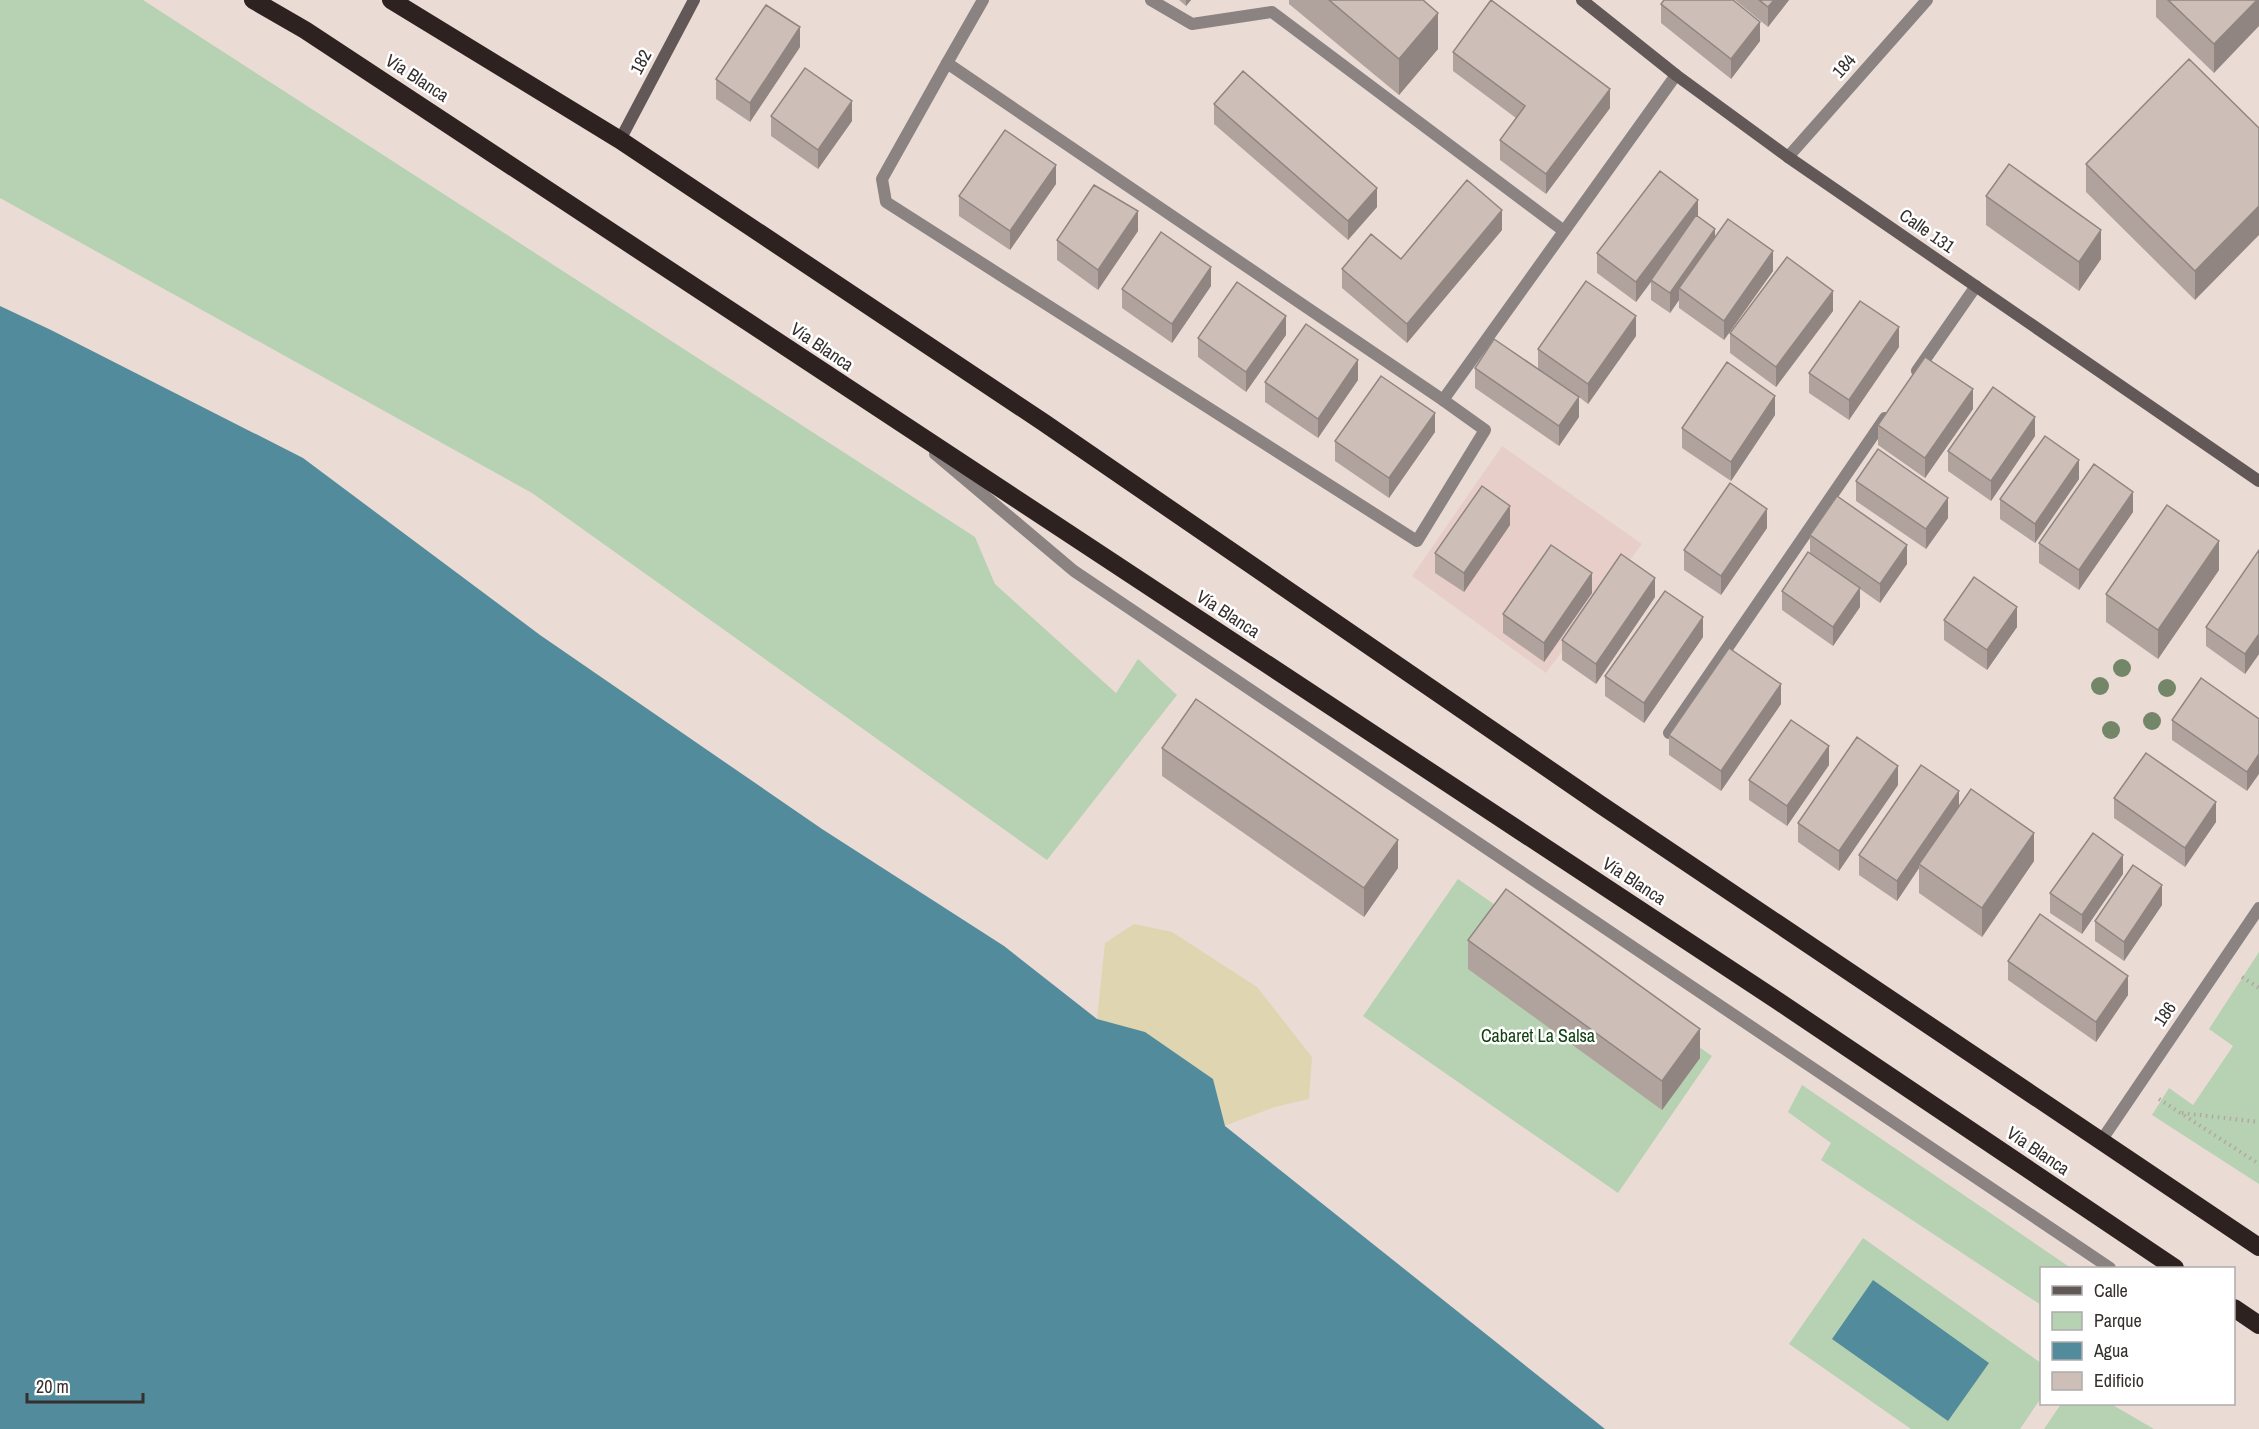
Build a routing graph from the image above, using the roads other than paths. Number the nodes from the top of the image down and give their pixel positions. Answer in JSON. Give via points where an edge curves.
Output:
{"nodes":[{"id":1,"x":253,"y":0,"type":"edge"},
{"id":2,"x":391,"y":0,"type":"edge"},
{"id":3,"x":694,"y":0,"type":"edge"},
{"id":4,"x":983,"y":0,"type":"edge"},
{"id":5,"x":1151,"y":0,"type":"edge"},
{"id":6,"x":1582,"y":0,"type":"edge"},
{"id":7,"x":1927,"y":0,"type":"edge"},
{"id":8,"x":947,"y":63,"type":"junction"},
{"id":9,"x":1676,"y":75,"type":"junction"},
{"id":10,"x":620,"y":140,"type":"junction"},
{"id":11,"x":1788,"y":156,"type":"junction"},
{"id":12,"x":1564,"y":231,"type":"junction"},
{"id":13,"x":1976,"y":286,"type":"junction"},
{"id":14,"x":1909,"y":384,"type":"edge"},
{"id":15,"x":1443,"y":400,"type":"junction"},
{"id":16,"x":1896,"y":403,"type":"edge"},
{"id":17,"x":893,"y":419,"type":"junction"},
{"id":18,"x":2259,"y":481,"type":"edge"},
{"id":19,"x":1669,"y":733,"type":"edge"},
{"id":20,"x":2259,"y":908,"type":"edge"},
{"id":21,"x":2101,"y":1141,"type":"junction"},
{"id":22,"x":2259,"y":1247,"type":"edge"},
{"id":23,"x":2107,"y":1267,"type":"edge"},
{"id":24,"x":2172,"y":1267,"type":"edge"},
{"id":25,"x":2235,"y":1309,"type":"edge"},
{"id":26,"x":2259,"y":1325,"type":"edge"}],
"edges":[{"from":1,"to":17,"type":"highway","name":"Vía Blanca","via":[[305,30]]},
{"from":2,"to":10,"type":"highway"},
{"from":3,"to":10,"type":"street","name":"182"},
{"from":4,"to":8,"type":"street"},
{"from":5,"to":12,"type":"street","via":[[1192,24],[1272,12]]},
{"from":6,"to":9,"type":"street","name":"Calle 131"},
{"from":7,"to":11,"type":"street","name":"184"},
{"from":8,"to":15,"type":"street"},
{"from":8,"to":15,"type":"street","via":[[882,179],[886,202],[1418,541],[1485,430]]},
{"from":9,"to":11,"type":"street","name":"Calle 131"},
{"from":9,"to":12,"type":"street"},
{"from":10,"to":21,"type":"highway","via":[[1043,422],[1601,805]]},
{"from":11,"to":13,"type":"street","name":"Calle 131"},
{"from":12,"to":15,"type":"street"},
{"from":13,"to":14,"type":"street"},
{"from":13,"to":18,"type":"street","name":"Calle 131"},
{"from":16,"to":19,"type":"street"},
{"from":17,"to":23,"type":"street","via":[[1074,571]]},
{"from":17,"to":24,"type":"highway","name":"Vía Blanca","via":[[1778,1001]]},
{"from":20,"to":21,"type":"street","name":"186"},
{"from":21,"to":22,"type":"highway"},
{"from":25,"to":26,"type":"highway"}]}
